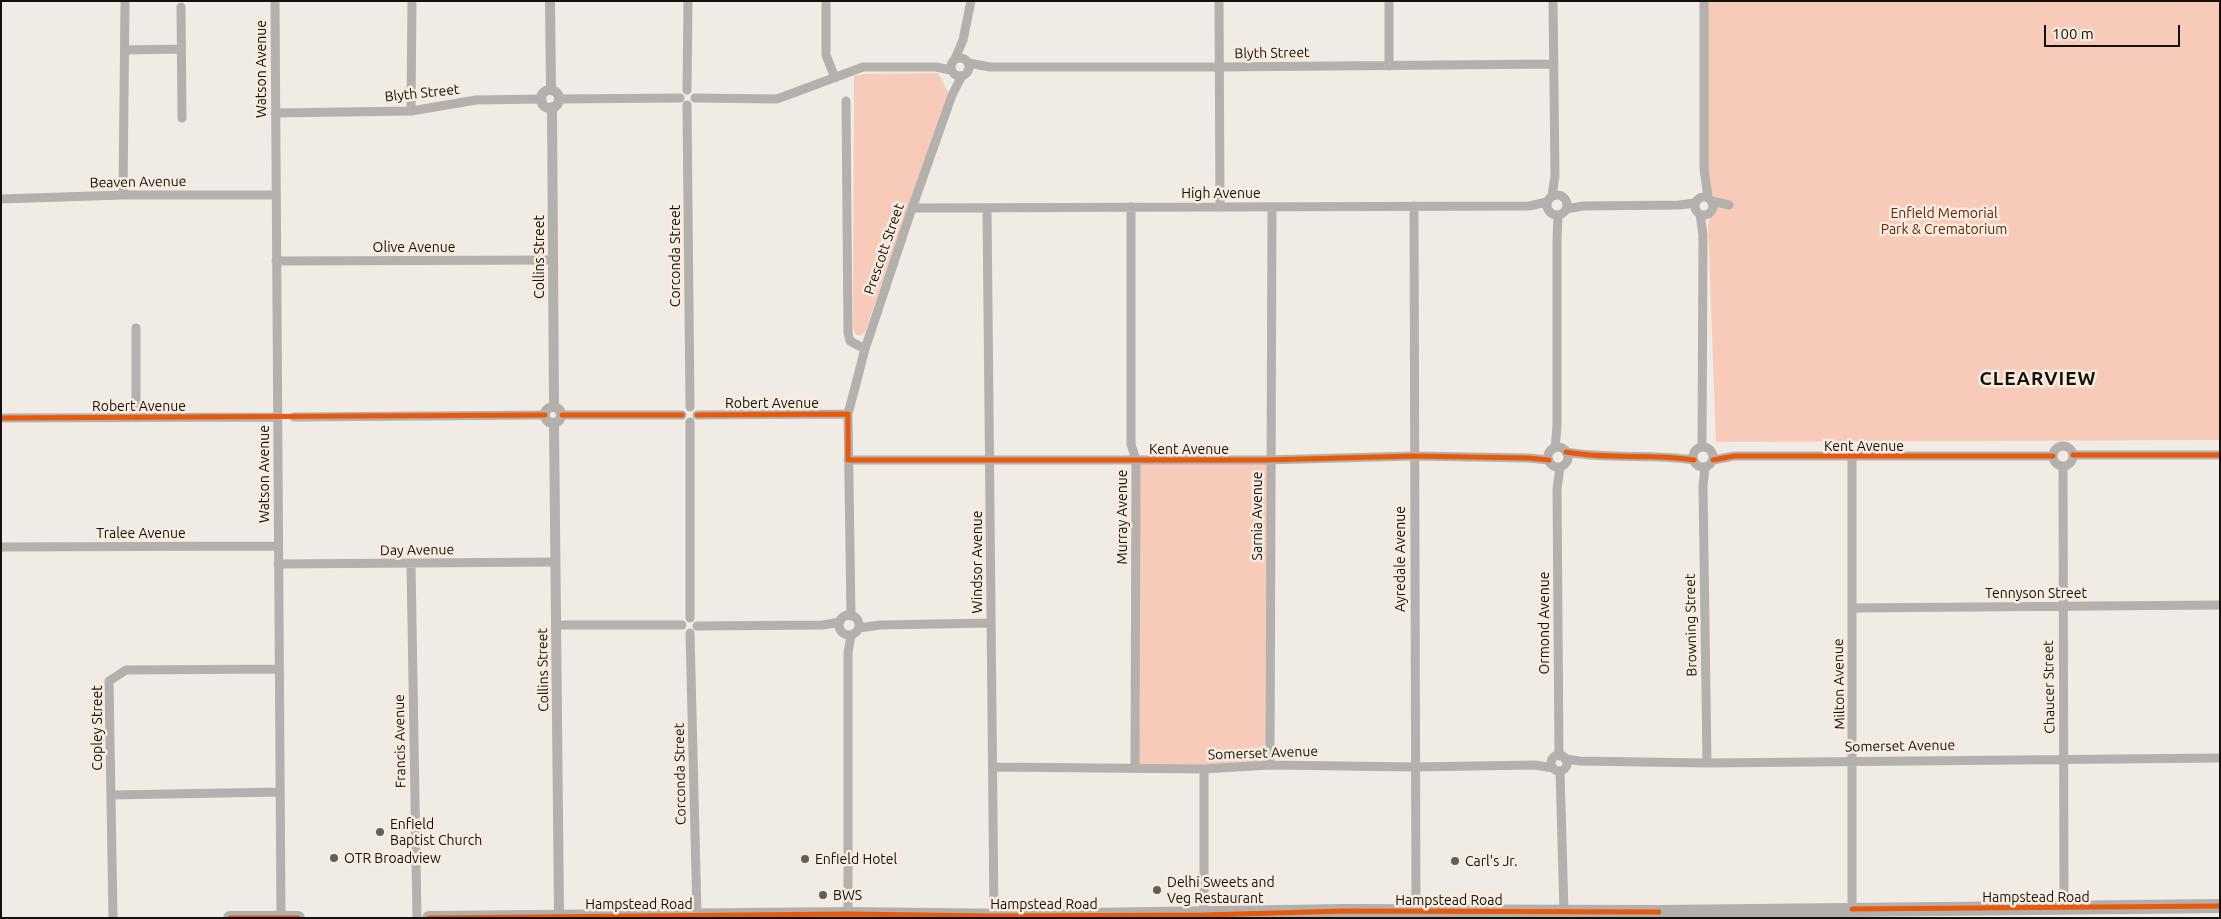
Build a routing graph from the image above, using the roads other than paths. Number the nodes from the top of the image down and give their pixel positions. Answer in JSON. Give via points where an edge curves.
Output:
{"nodes":[{"id":1,"x":125,"y":1,"type":"edge"},
{"id":2,"x":274,"y":1,"type":"edge"},
{"id":3,"x":412,"y":1,"type":"edge"},
{"id":4,"x":550,"y":1,"type":"edge"},
{"id":5,"x":688,"y":1,"type":"edge"},
{"id":6,"x":826,"y":1,"type":"edge"},
{"id":7,"x":971,"y":1,"type":"edge"},
{"id":8,"x":1219,"y":1,"type":"edge"},
{"id":9,"x":1389,"y":1,"type":"edge"},
{"id":10,"x":1553,"y":1,"type":"edge"},
{"id":11,"x":1704,"y":1,"type":"edge"},
{"id":12,"x":181,"y":7,"type":"dead end"},
{"id":13,"x":181,"y":49,"type":"junction"},
{"id":14,"x":124,"y":50,"type":"junction"},
{"id":15,"x":1554,"y":64,"type":"junction"},
{"id":16,"x":1389,"y":66,"type":"junction"},
{"id":17,"x":959,"y":67,"type":"junction"},
{"id":18,"x":1219,"y":67,"type":"junction"},
{"id":19,"x":835,"y":78,"type":"junction"},
{"id":20,"x":551,"y":90,"type":"junction"},
{"id":21,"x":688,"y":90,"type":"junction"},
{"id":22,"x":680,"y":98,"type":"junction"},
{"id":23,"x":695,"y":98,"type":"junction"},
{"id":24,"x":542,"y":99,"type":"junction"},
{"id":25,"x":559,"y":99,"type":"junction"},
{"id":26,"x":846,"y":101,"type":"dead end"},
{"id":27,"x":687,"y":105,"type":"junction"},
{"id":28,"x":552,"y":108,"type":"junction"},
{"id":29,"x":411,"y":111,"type":"junction"},
{"id":30,"x":275,"y":113,"type":"junction"},
{"id":31,"x":182,"y":118,"type":"dead end"},
{"id":32,"x":123,"y":195,"type":"junction"},
{"id":33,"x":276,"y":195,"type":"junction"},
{"id":34,"x":1,"y":199,"type":"edge"},
{"id":35,"x":1556,"y":205,"type":"junction"},
{"id":36,"x":1414,"y":206,"type":"junction"},
{"id":37,"x":1704,"y":206,"type":"junction"},
{"id":38,"x":1131,"y":207,"type":"junction"},
{"id":39,"x":1220,"y":207,"type":"junction"},
{"id":40,"x":1272,"y":207,"type":"junction"},
{"id":41,"x":912,"y":208,"type":"junction"},
{"id":42,"x":987,"y":208,"type":"junction"},
{"id":43,"x":552,"y":260,"type":"junction"},
{"id":44,"x":276,"y":261,"type":"junction"},
{"id":45,"x":136,"y":328,"type":"dead end"},
{"id":46,"x":865,"y":349,"type":"junction"},
{"id":47,"x":554,"y":407,"type":"junction"},
{"id":48,"x":690,"y":407,"type":"junction"},
{"id":49,"x":697,"y":414,"type":"junction"},
{"id":50,"x":848,"y":414,"type":"junction"},
{"id":51,"x":545,"y":415,"type":"junction"},
{"id":52,"x":562,"y":415,"type":"junction"},
{"id":53,"x":682,"y":415,"type":"junction"},
{"id":54,"x":277,"y":417,"type":"junction"},
{"id":55,"x":294,"y":417,"type":"dead end"},
{"id":56,"x":1,"y":418,"type":"edge"},
{"id":57,"x":136,"y":418,"type":"junction"},
{"id":58,"x":690,"y":422,"type":"junction"},
{"id":59,"x":554,"y":424,"type":"junction"},
{"id":60,"x":2220,"y":455,"type":"edge"},
{"id":61,"x":1414,"y":456,"type":"junction"},
{"id":62,"x":2053,"y":456,"type":"junction"},
{"id":63,"x":2073,"y":456,"type":"junction"},
{"id":64,"x":1558,"y":457,"type":"junction"},
{"id":65,"x":1703,"y":457,"type":"junction"},
{"id":66,"x":1852,"y":458,"type":"junction"},
{"id":67,"x":848,"y":460,"type":"junction"},
{"id":68,"x":990,"y":460,"type":"junction"},
{"id":69,"x":1136,"y":460,"type":"junction"},
{"id":70,"x":1270,"y":460,"type":"junction"},
{"id":71,"x":2063,"y":466,"type":"junction"},
{"id":72,"x":278,"y":546,"type":"junction"},
{"id":73,"x":2,"y":547,"type":"edge"},
{"id":74,"x":555,"y":562,"type":"junction"},
{"id":75,"x":278,"y":564,"type":"junction"},
{"id":76,"x":412,"y":564,"type":"junction"},
{"id":77,"x":2220,"y":605,"type":"edge"},
{"id":78,"x":2062,"y":606,"type":"junction"},
{"id":79,"x":1852,"y":608,"type":"junction"},
{"id":80,"x":690,"y":618,"type":"junction"},
{"id":81,"x":991,"y":623,"type":"junction"},
{"id":82,"x":556,"y":625,"type":"junction"},
{"id":83,"x":849,"y":625,"type":"junction"},
{"id":84,"x":682,"y":626,"type":"junction"},
{"id":85,"x":697,"y":626,"type":"junction"},
{"id":86,"x":690,"y":633,"type":"junction"},
{"id":87,"x":279,"y":669,"type":"junction"},
{"id":88,"x":2064,"y":758,"type":"junction"},
{"id":89,"x":2220,"y":758,"type":"edge"},
{"id":90,"x":1854,"y":760,"type":"junction"},
{"id":91,"x":1559,"y":763,"type":"junction"},
{"id":92,"x":1707,"y":763,"type":"junction"},
{"id":93,"x":1270,"y":765,"type":"junction"},
{"id":94,"x":993,"y":767,"type":"junction"},
{"id":95,"x":1414,"y":767,"type":"junction"},
{"id":96,"x":1135,"y":768,"type":"junction"},
{"id":97,"x":1204,"y":769,"type":"junction"},
{"id":98,"x":280,"y":792,"type":"junction"},
{"id":99,"x":111,"y":795,"type":"junction"},
{"id":100,"x":2220,"y":906,"type":"edge"},
{"id":101,"x":1852,"y":909,"type":"junction"},
{"id":102,"x":2199,"y":912,"type":"edge"},
{"id":103,"x":2064,"y":913,"type":"edge"},
{"id":104,"x":1813,"y":914,"type":"edge"},
{"id":105,"x":1416,"y":915,"type":"edge"},
{"id":106,"x":1564,"y":915,"type":"edge"},
{"id":107,"x":670,"y":916,"type":"edge"},
{"id":108,"x":697,"y":916,"type":"edge"},
{"id":109,"x":848,"y":916,"type":"edge"},
{"id":110,"x":994,"y":916,"type":"junction"},
{"id":111,"x":1121,"y":916,"type":"edge"},
{"id":112,"x":1204,"y":916,"type":"edge"},
{"id":113,"x":559,"y":917,"type":"edge"},
{"id":114,"x":113,"y":918,"type":"edge"},
{"id":115,"x":230,"y":918,"type":"edge"},
{"id":116,"x":281,"y":918,"type":"edge"},
{"id":117,"x":298,"y":918,"type":"edge"},
{"id":118,"x":417,"y":918,"type":"edge"},
{"id":119,"x":429,"y":918,"type":"edge"}],
"edges":[{"from":1,"to":14,"type":"street"},
{"from":2,"to":30,"type":"street","name":"Watson Avenue"},
{"from":3,"to":29,"type":"street"},
{"from":4,"to":20,"type":"street"},
{"from":5,"to":21,"type":"street"},
{"from":6,"to":19,"type":"street","via":[[826,55]]},
{"from":7,"to":17,"type":"street","name":"Prescott Street"},
{"from":8,"to":18,"type":"street"},
{"from":9,"to":16,"type":"street"},
{"from":10,"to":15,"type":"street","name":"Ormond Avenue"},
{"from":11,"to":37,"type":"street","name":"Browning Street"},
{"from":12,"to":13,"type":"street"},
{"from":13,"to":14,"type":"street"},
{"from":13,"to":31,"type":"street"},
{"from":14,"to":32,"type":"street"},
{"from":15,"to":16,"type":"street","name":"Blyth Street"},
{"from":15,"to":35,"type":"street","name":"Ormond Avenue"},
{"from":16,"to":18,"type":"street","name":"Blyth Street"},
{"from":17,"to":18,"type":"street","name":"Blyth Street"},
{"from":17,"to":19,"type":"street","name":"Blyth Street","via":[[863,67]]},
{"from":17,"to":41,"type":"street","name":"Prescott Street"},
{"from":18,"to":39,"type":"street"},
{"from":19,"to":23,"type":"street","name":"Blyth Street","via":[[777,99]]},
{"from":20,"to":24,"type":"street"},
{"from":20,"to":25,"type":"street"},
{"from":21,"to":22,"type":"street","via":[[682,92]]},
{"from":21,"to":23,"type":"street"},
{"from":22,"to":25,"type":"street"},
{"from":22,"to":27,"type":"street"},
{"from":23,"to":27,"type":"street"},
{"from":24,"to":28,"type":"street"},
{"from":24,"to":29,"type":"street","name":"Blyth Street","via":[[476,100]]},
{"from":25,"to":28,"type":"street"},
{"from":26,"to":46,"type":"street","via":[[848,333],[850,341]]},
{"from":27,"to":48,"type":"street","name":"Corconda Street"},
{"from":28,"to":43,"type":"street","name":"Collins Street"},
{"from":29,"to":30,"type":"street","name":"Blyth Street"},
{"from":30,"to":33,"type":"street","name":"Watson Avenue"},
{"from":32,"to":33,"type":"street","name":"Beaven Avenue"},
{"from":32,"to":34,"type":"street","name":"Beaven Avenue"},
{"from":33,"to":44,"type":"street","name":"Watson Avenue"},
{"from":35,"to":36,"type":"street","name":"High Avenue"},
{"from":35,"to":37,"type":"street","name":"High Avenue"},
{"from":35,"to":64,"type":"street","name":"Ormond Avenue"},
{"from":36,"to":40,"type":"street","name":"High Avenue"},
{"from":36,"to":61,"type":"street","name":"Ayredale Avenue"},
{"from":37,"to":65,"type":"street","name":"Browning Street"},
{"from":38,"to":39,"type":"street","name":"High Avenue"},
{"from":38,"to":42,"type":"street","name":"High Avenue"},
{"from":38,"to":69,"type":"street","name":"Murray Avenue","via":[[1132,444]]},
{"from":39,"to":40,"type":"street","name":"High Avenue"},
{"from":40,"to":70,"type":"street","name":"Sarnia Avenue"},
{"from":41,"to":42,"type":"street","name":"High Avenue"},
{"from":41,"to":46,"type":"street","name":"Prescott Street"},
{"from":42,"to":68,"type":"street","name":"Windsor Avenue"},
{"from":43,"to":44,"type":"street","name":"Olive Avenue"},
{"from":43,"to":47,"type":"street","name":"Collins Street"},
{"from":44,"to":54,"type":"street","name":"Watson Avenue"},
{"from":45,"to":57,"type":"street"},
{"from":46,"to":50,"type":"street","name":"Prescott Street"},
{"from":47,"to":51,"type":"street"},
{"from":47,"to":52,"type":"street"},
{"from":48,"to":49,"type":"street","via":[[695,408]]},
{"from":48,"to":53,"type":"street","via":[[683,410]]},
{"from":49,"to":50,"type":"street","name":"Robert Avenue"},
{"from":49,"to":58,"type":"street"},
{"from":50,"to":67,"type":"street","name":"Prescott Street"},
{"from":51,"to":55,"type":"street"},
{"from":51,"to":59,"type":"street","via":[[548,422]]},
{"from":52,"to":53,"type":"street"},
{"from":52,"to":59,"type":"street"},
{"from":53,"to":58,"type":"street"},
{"from":54,"to":57,"type":"street","name":"Robert Avenue"},
{"from":54,"to":72,"type":"street","name":"Watson Avenue"},
{"from":56,"to":57,"type":"street","name":"Robert Avenue"},
{"from":58,"to":80,"type":"street"},
{"from":59,"to":74,"type":"street","name":"Collins Street"},
{"from":60,"to":63,"type":"street"},
{"from":61,"to":64,"type":"street","name":"Kent Avenue"},
{"from":61,"to":70,"type":"street","name":"Kent Avenue"},
{"from":61,"to":95,"type":"street","name":"Ayredale Avenue"},
{"from":62,"to":63,"type":"street","via":[[2062,446],[2068,448]]},
{"from":62,"to":66,"type":"street","name":"Kent Avenue"},
{"from":62,"to":71,"type":"street","via":[[2056,463]]},
{"from":63,"to":71,"type":"street","via":[[2070,463]]},
{"from":64,"to":65,"type":"street","name":"Kent Avenue"},
{"from":64,"to":91,"type":"street","name":"Ormond Avenue"},
{"from":65,"to":66,"type":"street","name":"Kent Avenue"},
{"from":65,"to":92,"type":"street","name":"Browning Street"},
{"from":66,"to":79,"type":"street","name":"Milton Avenue"},
{"from":67,"to":68,"type":"street","name":"Kent Avenue"},
{"from":67,"to":83,"type":"street","name":"Prescott Street"},
{"from":68,"to":69,"type":"street","name":"Kent Avenue"},
{"from":68,"to":81,"type":"street","name":"Windsor Avenue"},
{"from":69,"to":70,"type":"street","name":"Kent Avenue"},
{"from":69,"to":96,"type":"street","name":"Murray Avenue"},
{"from":70,"to":93,"type":"street","name":"Sarnia Avenue"},
{"from":71,"to":78,"type":"street","name":"Chaucer Street"},
{"from":72,"to":73,"type":"street","name":"Tralee Avenue"},
{"from":72,"to":75,"type":"street","name":"Watson Avenue"},
{"from":74,"to":76,"type":"street","name":"Day Avenue"},
{"from":74,"to":82,"type":"street","name":"Collins Street"},
{"from":75,"to":76,"type":"street","name":"Day Avenue"},
{"from":75,"to":87,"type":"street","name":"Watson Avenue"},
{"from":76,"to":118,"type":"street","name":"Francis Avenue"},
{"from":77,"to":78,"type":"street","name":"Tennyson Street"},
{"from":78,"to":79,"type":"street","name":"Tennyson Street"},
{"from":78,"to":88,"type":"street","name":"Chaucer Street"},
{"from":79,"to":90,"type":"street","name":"Milton Avenue"},
{"from":80,"to":84,"type":"street"},
{"from":80,"to":85,"type":"street"},
{"from":81,"to":83,"type":"street"},
{"from":81,"to":94,"type":"street","name":"Windsor Avenue"},
{"from":82,"to":84,"type":"street"},
{"from":82,"to":113,"type":"street","name":"Collins Street"},
{"from":83,"to":85,"type":"street"},
{"from":83,"to":109,"type":"street","name":"Prescott Street"},
{"from":84,"to":86,"type":"street","via":[[685,632]]},
{"from":85,"to":86,"type":"street"},
{"from":86,"to":108,"type":"street","name":"Corconda Street"},
{"from":87,"to":98,"type":"street","name":"Watson Avenue"},
{"from":87,"to":99,"type":"street","name":"Copley Street","via":[[126,670],[109,680]]},
{"from":88,"to":89,"type":"street","name":"Somerset Avenue"},
{"from":88,"to":90,"type":"street","name":"Somerset Avenue"},
{"from":88,"to":103,"type":"street","name":"Chaucer Street"},
{"from":90,"to":92,"type":"street","name":"Somerset Avenue"},
{"from":90,"to":101,"type":"street","name":"Milton Avenue"},
{"from":91,"to":92,"type":"street","name":"Somerset Avenue"},
{"from":91,"to":95,"type":"street","name":"Somerset Avenue"},
{"from":91,"to":106,"type":"street","name":"Ormond Avenue"},
{"from":93,"to":95,"type":"street","name":"Somerset Avenue"},
{"from":93,"to":97,"type":"street","name":"Somerset Avenue"},
{"from":94,"to":96,"type":"street","name":"Somerset Avenue"},
{"from":94,"to":110,"type":"street","name":"Windsor Avenue"},
{"from":95,"to":105,"type":"street","name":"Ayredale Avenue"},
{"from":96,"to":97,"type":"street","name":"Somerset Avenue"},
{"from":97,"to":112,"type":"street"},
{"from":98,"to":99,"type":"street"},
{"from":98,"to":116,"type":"street","name":"Watson Avenue"},
{"from":99,"to":114,"type":"street","name":"Copley Street"},
{"from":100,"to":102,"type":"highway","name":"Hampstead Road"},
{"from":101,"to":103,"type":"highway","name":"Hampstead Road"},
{"from":101,"to":104,"type":"highway","name":"Hampstead Road"},
{"from":102,"to":103,"type":"highway","name":"Hampstead Road"},
{"from":104,"to":106,"type":"highway","name":"Hampstead Road"},
{"from":105,"to":106,"type":"highway","name":"Hampstead Road"},
{"from":105,"to":112,"type":"highway","name":"Hampstead Road"},
{"from":107,"to":108,"type":"highway","name":"Hampstead Road"},
{"from":107,"to":113,"type":"highway","name":"Hampstead Road"},
{"from":108,"to":109,"type":"highway","name":"Hampstead Road"},
{"from":109,"to":110,"type":"highway","name":"Hampstead Road"},
{"from":110,"to":111,"type":"highway","name":"Hampstead Road"},
{"from":111,"to":112,"type":"highway","name":"Hampstead Road"},
{"from":113,"to":119,"type":"highway","name":"Hampstead Road"},
{"from":115,"to":116,"type":"highway"},
{"from":116,"to":117,"type":"highway"}]}
